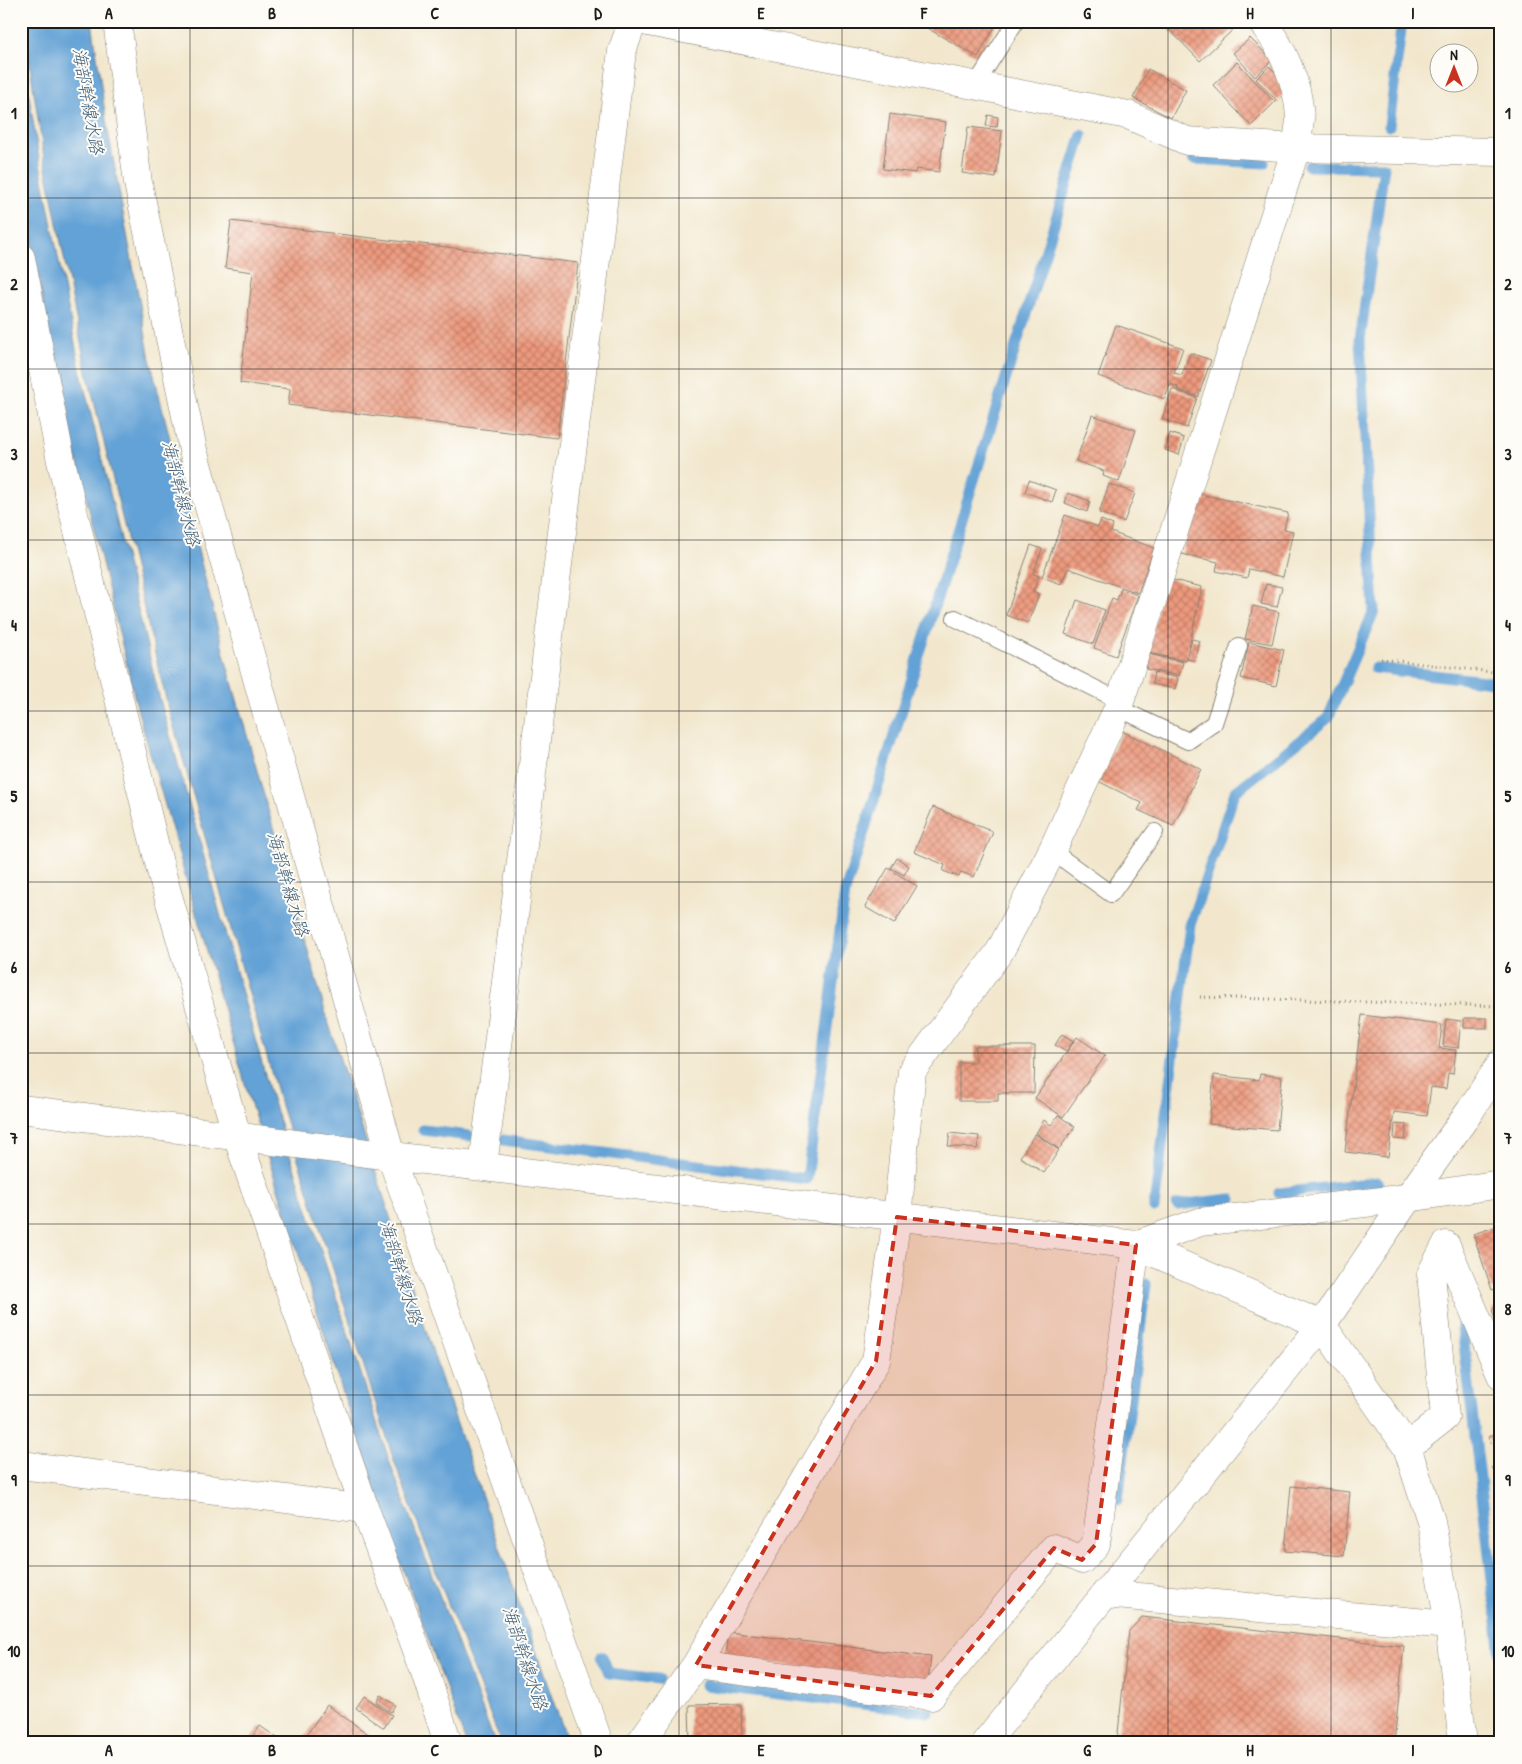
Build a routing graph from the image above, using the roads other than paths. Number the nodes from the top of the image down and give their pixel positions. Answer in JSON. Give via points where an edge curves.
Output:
{"nodes":[{"id":1,"x":117,"y":21,"type":"edge"},
{"id":2,"x":633,"y":21,"type":"edge"},
{"id":3,"x":644,"y":21,"type":"edge"},
{"id":4,"x":1016,"y":21,"type":"edge"},
{"id":5,"x":1261,"y":21,"type":"edge"},
{"id":6,"x":707,"y":28,"type":"edge"},
{"id":7,"x":975,"y":86,"type":"junction"},
{"id":8,"x":1296,"y":148,"type":"junction"},
{"id":9,"x":1501,"y":152,"type":"edge"},
{"id":10,"x":21,"y":258,"type":"edge"},
{"id":11,"x":955,"y":618,"type":"dead end"},
{"id":12,"x":1239,"y":646,"type":"dead end"},
{"id":13,"x":1119,"y":704,"type":"junction"},
{"id":14,"x":1155,"y":832,"type":"dead end"},
{"id":15,"x":1052,"y":851,"type":"junction"},
{"id":16,"x":1501,"y":1063,"type":"edge"},
{"id":17,"x":21,"y":1109,"type":"edge"},
{"id":18,"x":244,"y":1137,"type":"junction"},
{"id":19,"x":381,"y":1155,"type":"junction"},
{"id":20,"x":483,"y":1166,"type":"junction"},
{"id":21,"x":1501,"y":1184,"type":"edge"},
{"id":22,"x":1408,"y":1198,"type":"junction"},
{"id":23,"x":897,"y":1217,"type":"junction"},
{"id":24,"x":1136,"y":1245,"type":"junction"},
{"id":25,"x":1322,"y":1325,"type":"junction"},
{"id":26,"x":1500,"y":1372,"type":"edge"},
{"id":27,"x":1407,"y":1447,"type":"junction"},
{"id":28,"x":21,"y":1465,"type":"edge"},
{"id":29,"x":365,"y":1509,"type":"junction"},
{"id":30,"x":1105,"y":1594,"type":"junction"},
{"id":31,"x":1449,"y":1625,"type":"junction"},
{"id":32,"x":696,"y":1665,"type":"junction"},
{"id":33,"x":448,"y":1743,"type":"edge"},
{"id":34,"x":599,"y":1743,"type":"edge"},
{"id":35,"x":640,"y":1743,"type":"edge"},
{"id":36,"x":985,"y":1743,"type":"edge"},
{"id":37,"x":1463,"y":1743,"type":"edge"}],
"edges":[{"from":1,"to":19,"type":"street","via":[[138,183],[193,450]]},
{"from":2,"to":20,"type":"street","via":[[622,51]]},
{"from":3,"to":6,"type":"street"},
{"from":4,"to":7,"type":"lane"},
{"from":5,"to":8,"type":"street","via":[[1274,36],[1292,76],[1300,118]]},
{"from":6,"to":7,"type":"street"},
{"from":7,"to":8,"type":"street","via":[[1128,116],[1187,142]]},
{"from":8,"to":9,"type":"street"},
{"from":8,"to":13,"type":"street"},
{"from":10,"to":18,"type":"street","via":[[63,471],[162,871]]},
{"from":11,"to":13,"type":"lane"},
{"from":12,"to":13,"type":"lane","via":[[1214,723],[1188,741]]},
{"from":13,"to":15,"type":"street"},
{"from":14,"to":15,"type":"lane","via":[[1111,894]]},
{"from":15,"to":23,"type":"street","via":[[1000,951],[912,1071]]},
{"from":16,"to":22,"type":"street"},
{"from":17,"to":18,"type":"street"},
{"from":18,"to":19,"type":"street"},
{"from":18,"to":29,"type":"street"},
{"from":19,"to":20,"type":"street"},
{"from":19,"to":34,"type":"street"},
{"from":20,"to":23,"type":"street"},
{"from":21,"to":22,"type":"street"},
{"from":22,"to":24,"type":"street","via":[[1200,1222]]},
{"from":22,"to":25,"type":"street"},
{"from":23,"to":24,"type":"street"},
{"from":23,"to":32,"type":"street","via":[[876,1361]]},
{"from":24,"to":25,"type":"street"},
{"from":24,"to":32,"type":"street","via":[[1096,1544],[1082,1560],[1054,1548],[931,1696]]},
{"from":25,"to":27,"type":"street"},
{"from":25,"to":30,"type":"street"},
{"from":26,"to":27,"type":"street","via":[[1446,1245],[1430,1274],[1444,1417]]},
{"from":27,"to":31,"type":"street","via":[[1432,1520]]},
{"from":28,"to":29,"type":"street"},
{"from":29,"to":33,"type":"street"},
{"from":30,"to":31,"type":"street"},
{"from":30,"to":36,"type":"street"},
{"from":31,"to":37,"type":"street"},
{"from":32,"to":35,"type":"street"}]}
